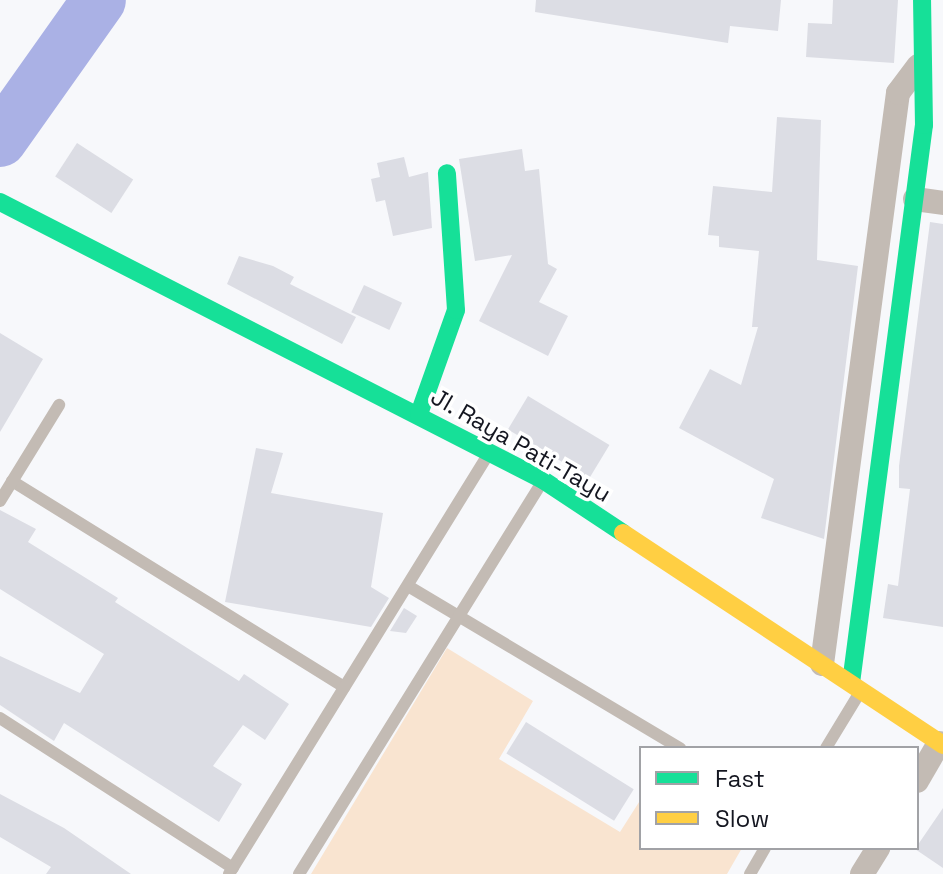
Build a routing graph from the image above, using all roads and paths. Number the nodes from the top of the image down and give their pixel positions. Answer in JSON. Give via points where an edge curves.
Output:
{"nodes":[{"id":1,"x":922,"y":0,"type":"edge"},
{"id":2,"x":918,"y":66,"type":"junction"},
{"id":3,"x":896,"y":120,"type":"junction"},
{"id":4,"x":933,"y":127,"type":"edge"},
{"id":5,"x":447,"y":173,"type":"dead end"},
{"id":6,"x":915,"y":199,"type":"junction"},
{"id":7,"x":0,"y":202,"type":"edge"},
{"id":8,"x":943,"y":203,"type":"edge"},
{"id":9,"x":883,"y":232,"type":"junction"},
{"id":10,"x":911,"y":236,"type":"junction"},
{"id":11,"x":59,"y":405,"type":"dead end"},
{"id":12,"x":419,"y":414,"type":"junction"},
{"id":13,"x":491,"y":450,"type":"junction"},
{"id":14,"x":543,"y":480,"type":"junction"},
{"id":15,"x":12,"y":481,"type":"junction"},
{"id":16,"x":0,"y":501,"type":"edge"},
{"id":17,"x":408,"y":586,"type":"junction"},
{"id":18,"x":456,"y":614,"type":"junction"},
{"id":19,"x":822,"y":664,"type":"junction"},
{"id":20,"x":857,"y":686,"type":"junction"},
{"id":21,"x":344,"y":687,"type":"junction"},
{"id":22,"x":0,"y":718,"type":"edge"},
{"id":23,"x":941,"y":744,"type":"edge"},
{"id":24,"x":677,"y":746,"type":"edge"},
{"id":25,"x":827,"y":746,"type":"edge"},
{"id":26,"x":919,"y":778,"type":"edge"},
{"id":27,"x":764,"y":850,"type":"edge"},
{"id":28,"x":877,"y":850,"type":"edge"},
{"id":29,"x":231,"y":871,"type":"edge"},
{"id":30,"x":299,"y":874,"type":"edge"},
{"id":31,"x":750,"y":874,"type":"edge"},
{"id":32,"x":862,"y":874,"type":"edge"}],
"edges":[{"from":1,"to":2,"type":"main road"},
{"from":2,"to":3,"type":"street","via":[[898,93]]},
{"from":2,"to":4,"type":"main road"},
{"from":3,"to":4,"type":"street"},
{"from":3,"to":9,"type":"street"},
{"from":4,"to":6,"type":"main road"},
{"from":5,"to":12,"type":"main road","via":[[456,310]]},
{"from":6,"to":8,"type":"street"},
{"from":6,"to":10,"type":"main road"},
{"from":7,"to":12,"type":"main road","name":"Jl. Raya Pati-Tayu"},
{"from":9,"to":10,"type":"street"},
{"from":9,"to":19,"type":"street"},
{"from":10,"to":20,"type":"main road"},
{"from":11,"to":15,"type":"lane"},
{"from":12,"to":13,"type":"main road","name":"Jl. Raya Pati-Tayu"},
{"from":13,"to":14,"type":"main road","name":"Jl. Raya Pati-Tayu"},
{"from":13,"to":17,"type":"lane"},
{"from":14,"to":18,"type":"lane"},
{"from":14,"to":19,"type":"main road","name":"Jl. Raya Pati-Tayu"},
{"from":15,"to":16,"type":"lane"},
{"from":15,"to":21,"type":"lane"},
{"from":17,"to":18,"type":"lane"},
{"from":17,"to":21,"type":"lane"},
{"from":18,"to":24,"type":"lane"},
{"from":18,"to":30,"type":"lane"},
{"from":19,"to":20,"type":"main road","name":"Jl. Raya Pati-Tayu"},
{"from":20,"to":23,"type":"main road","name":"Jl. Raya Pati-Tayu"},
{"from":20,"to":25,"type":"lane"},
{"from":21,"to":29,"type":"lane"},
{"from":22,"to":29,"type":"lane"},
{"from":23,"to":26,"type":"street"},
{"from":27,"to":31,"type":"lane"},
{"from":28,"to":32,"type":"street"}]}
